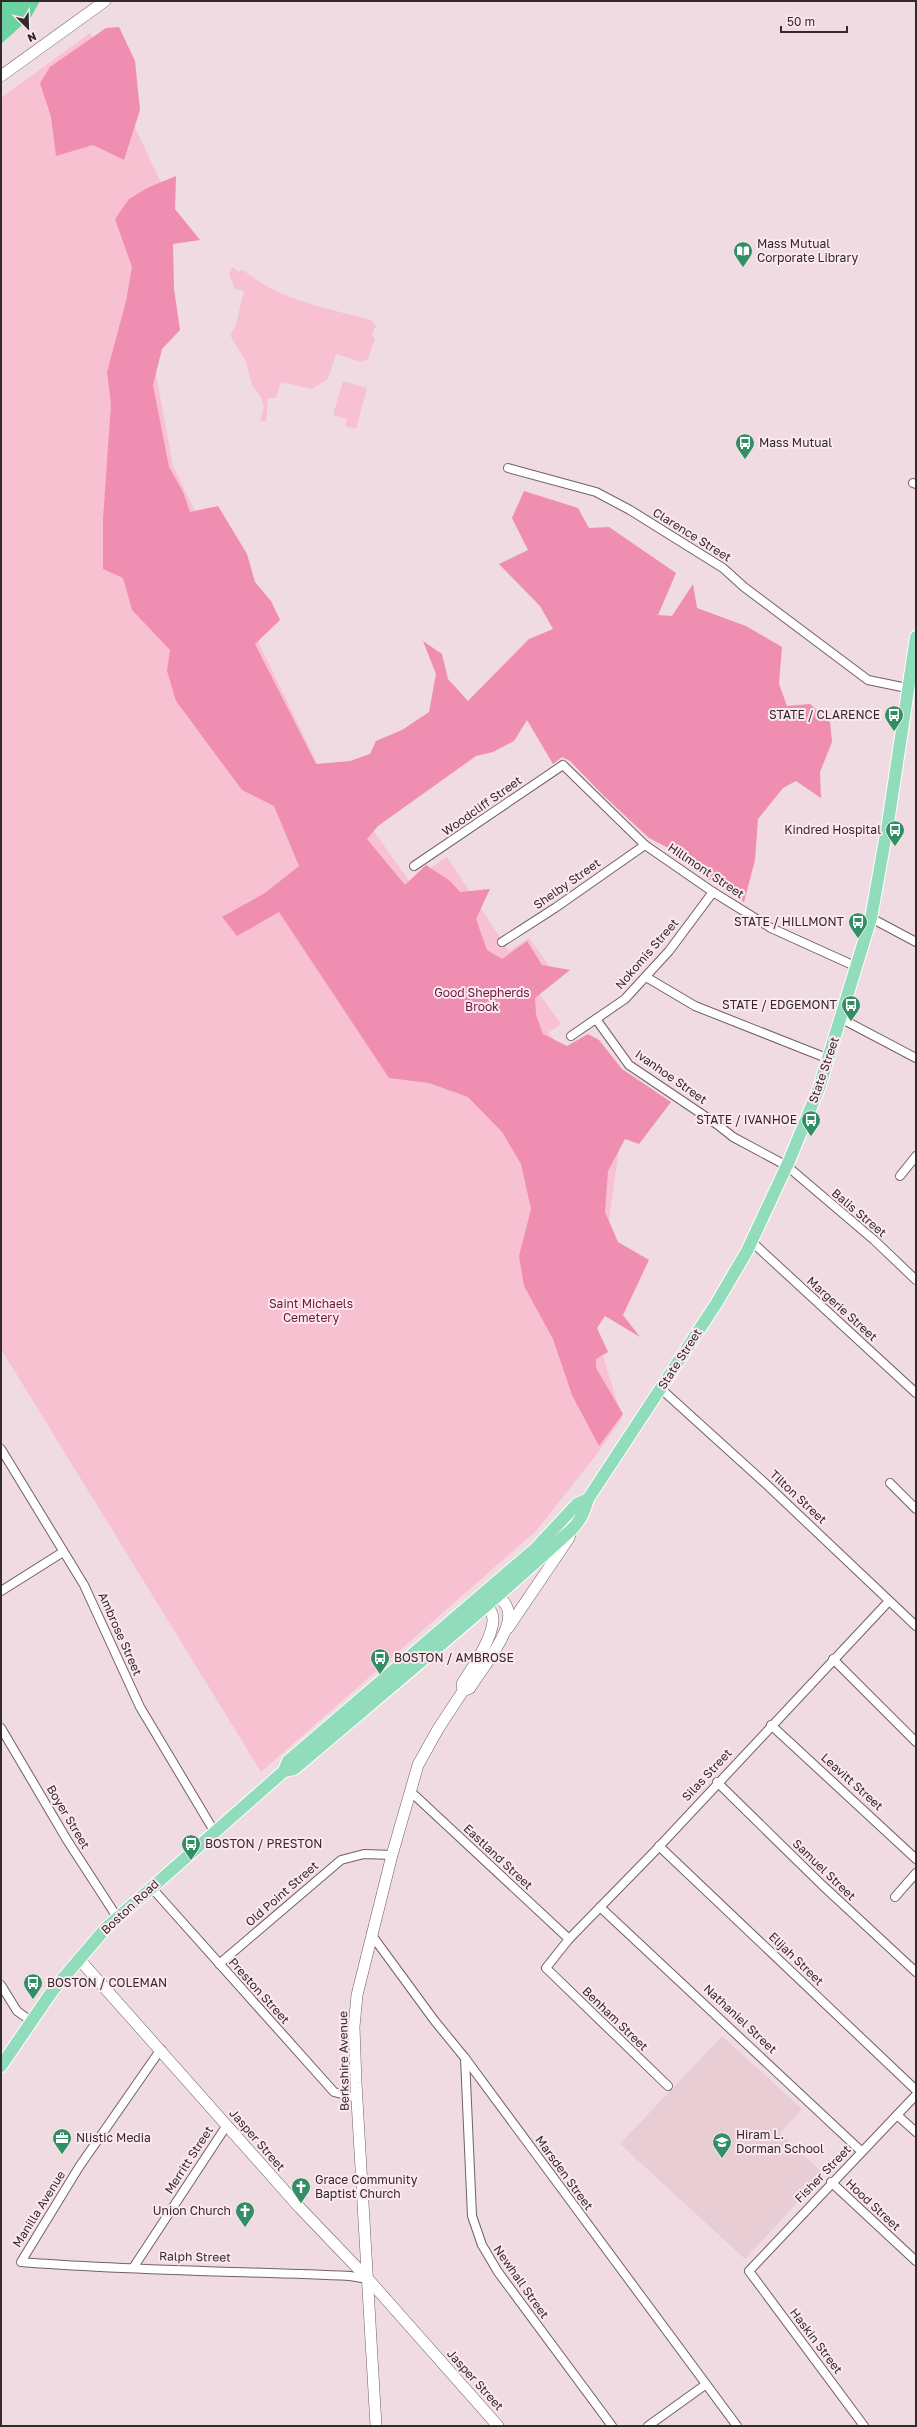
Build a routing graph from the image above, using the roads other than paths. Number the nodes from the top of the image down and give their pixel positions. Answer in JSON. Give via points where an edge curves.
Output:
{"nodes":[{"id":1,"x":105,"y":1,"type":"edge"},
{"id":2,"x":1,"y":76,"type":"edge"},
{"id":3,"x":508,"y":468,"type":"dead end"},
{"id":4,"x":916,"y":637,"type":"edge"},
{"id":5,"x":907,"y":688,"type":"junction"},
{"id":6,"x":563,"y":765,"type":"joint"},
{"id":7,"x":645,"y":844,"type":"junction"},
{"id":8,"x":414,"y":866,"type":"dead end"},
{"id":9,"x":713,"y":892,"type":"junction"},
{"id":10,"x":871,"y":918,"type":"junction"},
{"id":11,"x":502,"y":942,"type":"dead end"},
{"id":12,"x":916,"y":942,"type":"edge"},
{"id":13,"x":857,"y":967,"type":"junction"},
{"id":14,"x":646,"y":977,"type":"junction"},
{"id":15,"x":840,"y":1018,"type":"junction"},
{"id":16,"x":596,"y":1019,"type":"junction"},
{"id":17,"x":571,"y":1036,"type":"dead end"},
{"id":18,"x":829,"y":1058,"type":"junction"},
{"id":19,"x":916,"y":1058,"type":"edge"},
{"id":20,"x":916,"y":1156,"type":"edge"},
{"id":21,"x":787,"y":1166,"type":"junction"},
{"id":22,"x":900,"y":1176,"type":"dead end"},
{"id":23,"x":752,"y":1242,"type":"junction"},
{"id":24,"x":916,"y":1280,"type":"edge"},
{"id":25,"x":660,"y":1388,"type":"junction"},
{"id":26,"x":916,"y":1393,"type":"edge"},
{"id":27,"x":1,"y":1449,"type":"edge"},
{"id":28,"x":890,"y":1483,"type":"dead end"},
{"id":29,"x":588,"y":1499,"type":"junction"},
{"id":30,"x":916,"y":1509,"type":"edge"},
{"id":31,"x":571,"y":1530,"type":"junction"},
{"id":32,"x":64,"y":1552,"type":"junction"},
{"id":33,"x":1,"y":1591,"type":"edge"},
{"id":34,"x":483,"y":1593,"type":"junction"},
{"id":35,"x":498,"y":1597,"type":"junction"},
{"id":36,"x":889,"y":1601,"type":"junction"},
{"id":37,"x":488,"y":1605,"type":"junction"},
{"id":38,"x":916,"y":1626,"type":"edge"},
{"id":39,"x":503,"y":1635,"type":"junction"},
{"id":40,"x":833,"y":1659,"type":"junction"},
{"id":41,"x":463,"y":1691,"type":"junction"},
{"id":42,"x":771,"y":1724,"type":"junction"},
{"id":43,"x":1,"y":1728,"type":"edge"},
{"id":44,"x":916,"y":1742,"type":"edge"},
{"id":45,"x":284,"y":1771,"type":"junction"},
{"id":46,"x":717,"y":1782,"type":"junction"},
{"id":47,"x":410,"y":1791,"type":"junction"},
{"id":48,"x":214,"y":1831,"type":"junction"},
{"id":49,"x":659,"y":1846,"type":"junction"},
{"id":50,"x":392,"y":1855,"type":"junction"},
{"id":51,"x":916,"y":1859,"type":"edge"},
{"id":52,"x":916,"y":1873,"type":"edge"},
{"id":53,"x":151,"y":1887,"type":"junction"},
{"id":54,"x":895,"y":1897,"type":"dead end"},
{"id":55,"x":600,"y":1907,"type":"junction"},
{"id":56,"x":117,"y":1916,"type":"junction"},
{"id":57,"x":371,"y":1934,"type":"junction"},
{"id":58,"x":569,"y":1939,"type":"junction"},
{"id":59,"x":79,"y":1959,"type":"junction"},
{"id":60,"x":219,"y":1964,"type":"junction"},
{"id":61,"x":546,"y":1968,"type":"joint"},
{"id":62,"x":916,"y":1972,"type":"edge"},
{"id":63,"x":1,"y":1985,"type":"edge"},
{"id":64,"x":31,"y":2021,"type":"junction"},
{"id":65,"x":160,"y":2049,"type":"junction"},
{"id":66,"x":466,"y":2058,"type":"junction"},
{"id":67,"x":1,"y":2066,"type":"edge"},
{"id":68,"x":668,"y":2086,"type":"dead end"},
{"id":69,"x":916,"y":2090,"type":"edge"},
{"id":70,"x":916,"y":2094,"type":"edge"},
{"id":71,"x":357,"y":2098,"type":"junction"},
{"id":72,"x":897,"y":2115,"type":"junction"},
{"id":73,"x":227,"y":2125,"type":"junction"},
{"id":74,"x":916,"y":2132,"type":"edge"},
{"id":75,"x":861,"y":2151,"type":"junction"},
{"id":76,"x":831,"y":2182,"type":"junction"},
{"id":77,"x":21,"y":2262,"type":"joint"},
{"id":78,"x":916,"y":2262,"type":"edge"},
{"id":79,"x":133,"y":2268,"type":"junction"},
{"id":80,"x":749,"y":2271,"type":"joint"},
{"id":81,"x":368,"y":2279,"type":"junction"},
{"id":82,"x":705,"y":2385,"type":"junction"},
{"id":83,"x":376,"y":2426,"type":"edge"},
{"id":84,"x":498,"y":2426,"type":"edge"},
{"id":85,"x":612,"y":2426,"type":"edge"},
{"id":86,"x":648,"y":2426,"type":"edge"},
{"id":87,"x":737,"y":2426,"type":"edge"},
{"id":88,"x":864,"y":2426,"type":"edge"}],
"edges":[{"from":1,"to":2,"type":"main road"},
{"from":3,"to":5,"type":"street","name":"Clarence Street","via":[[596,492],[623,506],[723,568],[744,587],[868,680]]},
{"from":4,"to":5,"type":"main road","name":"State Street"},
{"from":5,"to":10,"type":"main road","name":"State Street","via":[[900,749]]},
{"from":6,"to":7,"type":"street","name":"Hillmont Street"},
{"from":6,"to":8,"type":"street","name":"Woodcliff Street"},
{"from":7,"to":9,"type":"street","name":"Hillmont Street"},
{"from":7,"to":11,"type":"street","name":"Shelby Street"},
{"from":9,"to":13,"type":"street","name":"Hillmont Street","via":[[771,928]]},
{"from":9,"to":14,"type":"street","name":"Nokomis Street"},
{"from":10,"to":12,"type":"street"},
{"from":10,"to":13,"type":"main road","name":"State Street"},
{"from":13,"to":15,"type":"main road","name":"State Street"},
{"from":14,"to":16,"type":"street","name":"Nokomis Street","via":[[625,999]]},
{"from":14,"to":18,"type":"street","via":[[695,1006]]},
{"from":15,"to":18,"type":"main road","name":"State Street"},
{"from":15,"to":19,"type":"street"},
{"from":16,"to":17,"type":"street","name":"Nokomis Street"},
{"from":16,"to":21,"type":"street","name":"Ivanhoe Street","via":[[629,1065],[733,1137]]},
{"from":18,"to":21,"type":"main road","name":"State Street"},
{"from":20,"to":22,"type":"street"},
{"from":21,"to":23,"type":"main road","name":"State Street"},
{"from":21,"to":24,"type":"street","name":"Balis Street","via":[[874,1240]]},
{"from":23,"to":25,"type":"main road","name":"State Street","via":[[723,1293]]},
{"from":23,"to":26,"type":"street","name":"Margerie Street"},
{"from":25,"to":29,"type":"main road","name":"State Street"},
{"from":25,"to":36,"type":"street","name":"Tilton Street"},
{"from":27,"to":32,"type":"street","name":"Ambrose Street"},
{"from":28,"to":30,"type":"street"},
{"from":29,"to":31,"type":"main road","name":"State Street","via":[[585,1510]]},
{"from":29,"to":34,"type":"main road","name":"State Street","via":[[577,1504],[535,1549]]},
{"from":31,"to":35,"type":"main road","name":"State Street"},
{"from":31,"to":39,"type":"main road","via":[[569,1538]]},
{"from":32,"to":33,"type":"street"},
{"from":32,"to":48,"type":"street","name":"Ambrose Street","via":[[97,1611],[140,1707]]},
{"from":34,"to":35,"type":"main road","name":"Berkshire Avenue"},
{"from":34,"to":37,"type":"main road"},
{"from":34,"to":45,"type":"main road","name":"Boston Road","via":[[288,1761]]},
{"from":35,"to":37,"type":"main road","name":"Boston Road"},
{"from":35,"to":39,"type":"main road","name":"Berkshire Avenue","via":[[508,1610],[509,1617]]},
{"from":36,"to":38,"type":"street","name":"Tilton Street"},
{"from":36,"to":40,"type":"street","name":"Silas Street"},
{"from":37,"to":41,"type":"main road","name":"Berkshire Avenue","via":[[493,1622],[488,1637],[462,1684]]},
{"from":37,"to":45,"type":"main road","name":"Boston Road","via":[[294,1769]]},
{"from":39,"to":41,"type":"main road","name":"Berkshire Avenue","via":[[470,1688]]},
{"from":40,"to":42,"type":"street","name":"Silas Street"},
{"from":40,"to":44,"type":"street"},
{"from":41,"to":47,"type":"main road","name":"Berkshire Avenue","via":[[424,1752]]},
{"from":42,"to":46,"type":"street","name":"Silas Street"},
{"from":42,"to":51,"type":"street","name":"Leavitt Street"},
{"from":43,"to":56,"type":"street","name":"Boyer Street","via":[[67,1840]]},
{"from":45,"to":48,"type":"main road","name":"Boston Road"},
{"from":46,"to":49,"type":"street","name":"Silas Street"},
{"from":46,"to":62,"type":"street","name":"Samuel Street"},
{"from":47,"to":50,"type":"main road","name":"Berkshire Avenue"},
{"from":47,"to":58,"type":"street","name":"Eastland Street"},
{"from":48,"to":53,"type":"main road","name":"Boston Road"},
{"from":49,"to":55,"type":"street","name":"Silas Street"},
{"from":49,"to":69,"type":"street","name":"Elijah Street"},
{"from":50,"to":57,"type":"main road","name":"Berkshire Avenue"},
{"from":50,"to":60,"type":"street","name":"Old Point Street","via":[[364,1854],[341,1860]]},
{"from":52,"to":54,"type":"street"},
{"from":53,"to":56,"type":"main road","name":"Boston Road"},
{"from":53,"to":60,"type":"street","name":"Preston Street"},
{"from":55,"to":58,"type":"street","name":"Silas Street"},
{"from":55,"to":75,"type":"street","name":"Nathaniel Street"},
{"from":56,"to":59,"type":"main road","name":"Boston Road"},
{"from":57,"to":66,"type":"street","name":"Marsden Street"},
{"from":57,"to":71,"type":"main road","name":"Berkshire Avenue","via":[[360,1977],[354,2027]]},
{"from":58,"to":61,"type":"street","name":"Silas Street"},
{"from":59,"to":64,"type":"main road","name":"Boston Road"},
{"from":59,"to":65,"type":"main road","name":"Jasper Street"},
{"from":60,"to":71,"type":"street","name":"Preston Street","via":[[334,2092]]},
{"from":61,"to":68,"type":"street","name":"Benham Street"},
{"from":63,"to":64,"type":"street","via":[[17,2011]]},
{"from":64,"to":67,"type":"main road","name":"Boston Road"},
{"from":65,"to":73,"type":"main road","name":"Jasper Street"},
{"from":65,"to":77,"type":"street","name":"Manilla Avenue","via":[[80,2167]]},
{"from":66,"to":82,"type":"street","name":"Marsden Street"},
{"from":66,"to":85,"type":"street","name":"Newhall Street","via":[[472,2216],[482,2245],[498,2272]]},
{"from":70,"to":72,"type":"street","name":"Fisher Street"},
{"from":71,"to":81,"type":"main road","name":"Berkshire Avenue"},
{"from":72,"to":74,"type":"street"},
{"from":72,"to":75,"type":"street","name":"Fisher Street"},
{"from":73,"to":79,"type":"street","name":"Merritt Street"},
{"from":73,"to":81,"type":"main road","name":"Jasper Street","via":[[300,2208]]},
{"from":75,"to":76,"type":"street","name":"Fisher Street"},
{"from":76,"to":78,"type":"street","name":"Hood Street"},
{"from":76,"to":80,"type":"street","name":"Fisher Street"},
{"from":77,"to":79,"type":"street","name":"Ralph Street","via":[[94,2268]]},
{"from":79,"to":81,"type":"street","name":"Ralph Street","via":[[334,2275]]},
{"from":80,"to":88,"type":"street","name":"Haskin Street"},
{"from":81,"to":83,"type":"main road","name":"Berkshire Avenue"},
{"from":81,"to":84,"type":"main road","name":"Jasper Street"},
{"from":82,"to":86,"type":"street"},
{"from":82,"to":87,"type":"street","name":"Marsden Street"}]}
